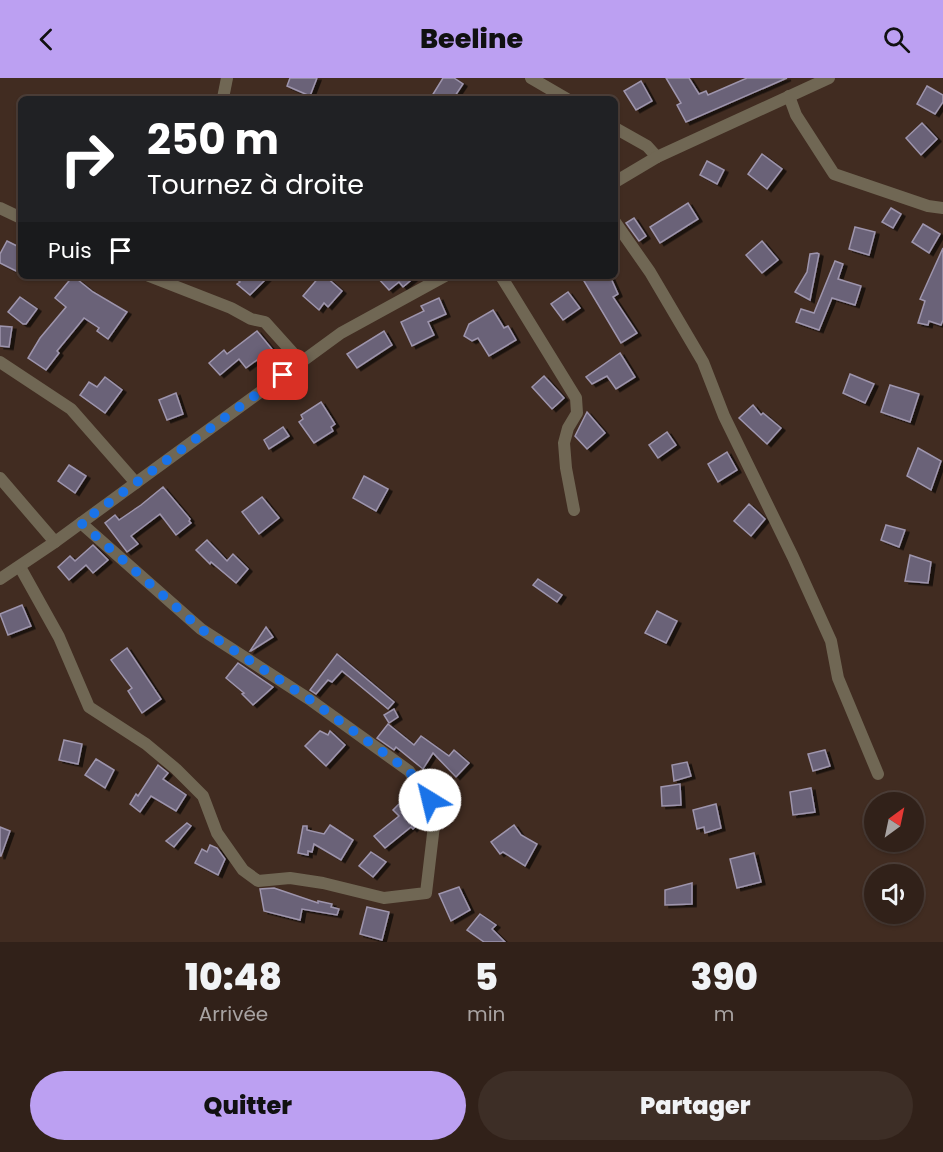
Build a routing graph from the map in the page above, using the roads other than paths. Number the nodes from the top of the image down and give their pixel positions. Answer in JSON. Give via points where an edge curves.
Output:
{"nodes":[{"id":1,"x":227,"y":78,"type":"edge"},
{"id":2,"x":531,"y":78,"type":"edge"},
{"id":3,"x":829,"y":78,"type":"edge"},
{"id":4,"x":223,"y":96,"type":"edge"},
{"id":5,"x":562,"y":96,"type":"edge"},
{"id":6,"x":789,"y":96,"type":"junction"},
{"id":7,"x":618,"y":130,"type":"edge"},
{"id":8,"x":657,"y":157,"type":"junction"},
{"id":9,"x":618,"y":180,"type":"edge"},
{"id":10,"x":0,"y":208,"type":"edge"},
{"id":11,"x":943,"y":208,"type":"edge"},
{"id":12,"x":18,"y":217,"type":"edge"},
{"id":13,"x":618,"y":226,"type":"edge"},
{"id":14,"x":157,"y":279,"type":"edge"},
{"id":15,"x":440,"y":279,"type":"edge"},
{"id":16,"x":503,"y":279,"type":"edge"},
{"id":17,"x":0,"y":362,"type":"edge"},
{"id":18,"x":301,"y":362,"type":"junction"},
{"id":19,"x":0,"y":478,"type":"edge"},
{"id":20,"x":136,"y":483,"type":"junction"},
{"id":21,"x":574,"y":510,"type":"dead end"},
{"id":22,"x":81,"y":523,"type":"junction"},
{"id":23,"x":55,"y":542,"type":"junction"},
{"id":24,"x":20,"y":567,"type":"junction"},
{"id":25,"x":0,"y":579,"type":"edge"},
{"id":26,"x":878,"y":774,"type":"dead end"}],
"edges":[{"from":1,"to":4,"type":"street"},
{"from":2,"to":5,"type":"street"},
{"from":3,"to":6,"type":"street"},
{"from":6,"to":8,"type":"street"},
{"from":6,"to":11,"type":"street","via":[[796,116],[834,174]]},
{"from":7,"to":8,"type":"street","via":[[647,146]]},
{"from":8,"to":9,"type":"street"},
{"from":10,"to":12,"type":"street"},
{"from":13,"to":26,"type":"street","via":[[703,362],[724,416],[831,641],[837,678]]},
{"from":14,"to":18,"type":"street","via":[[265,322]]},
{"from":15,"to":18,"type":"street","via":[[341,333]]},
{"from":16,"to":21,"type":"street","via":[[576,398],[577,413],[564,443]]},
{"from":17,"to":20,"type":"street","via":[[71,409]]},
{"from":18,"to":20,"type":"street"},
{"from":19,"to":23,"type":"street"},
{"from":20,"to":22,"type":"street"},
{"from":22,"to":23,"type":"street"},
{"from":22,"to":24,"type":"street","via":[[201,629],[309,699],[409,771],[430,800],[435,817],[426,893],[384,898],[290,878],[258,881],[243,870],[217,833],[203,796],[146,744],[89,707],[59,637]]},
{"from":23,"to":24,"type":"street"},
{"from":24,"to":25,"type":"street"}]}
